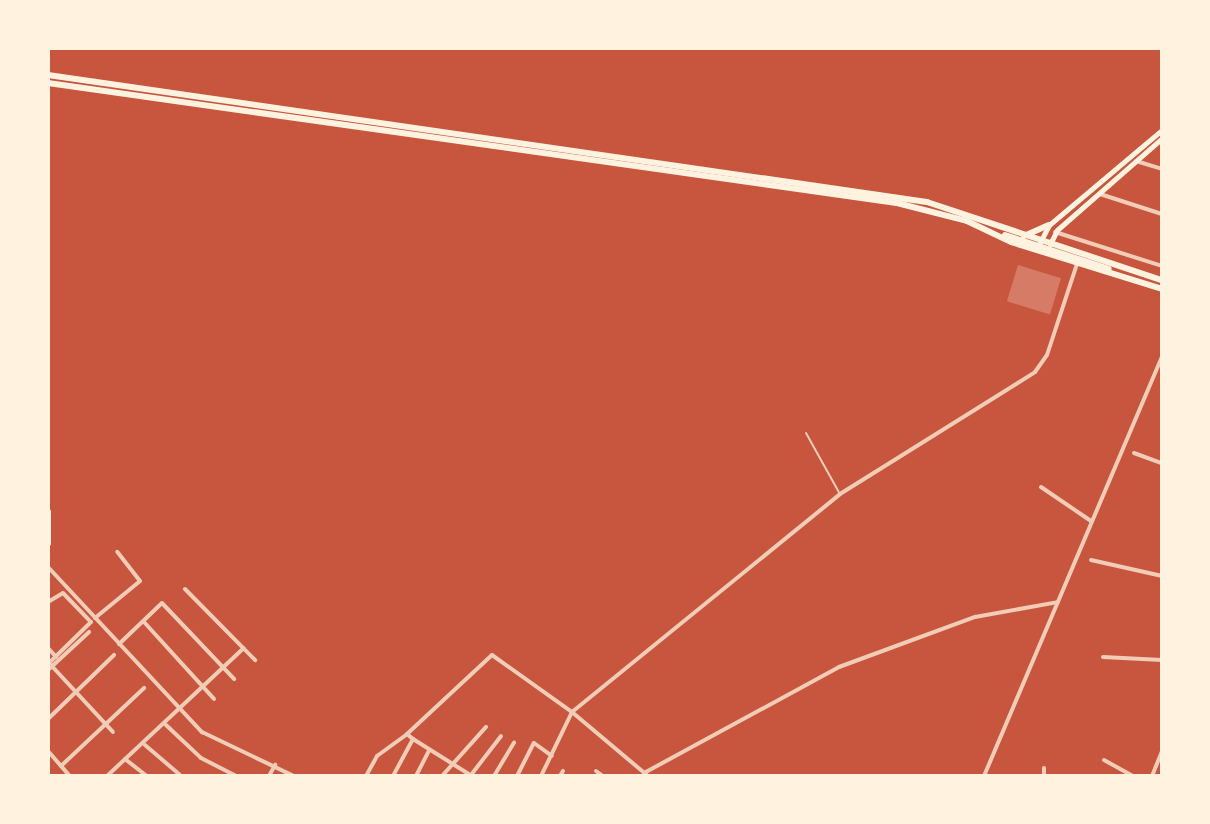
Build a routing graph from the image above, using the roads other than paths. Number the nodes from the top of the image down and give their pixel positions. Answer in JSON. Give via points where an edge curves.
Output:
{"nodes":[{"id":1,"x":48,"y":75,"type":"edge"},
{"id":2,"x":48,"y":83,"type":"edge"},
{"id":3,"x":1162,"y":130,"type":"edge"},
{"id":4,"x":1162,"y":138,"type":"edge"},
{"id":5,"x":1136,"y":161,"type":"junction"},
{"id":6,"x":1162,"y":169,"type":"edge"},
{"id":7,"x":852,"y":193,"type":"junction"},
{"id":8,"x":1097,"y":193,"type":"junction"},
{"id":9,"x":1162,"y":214,"type":"edge"},
{"id":10,"x":1049,"y":225,"type":"junction"},
{"id":11,"x":996,"y":232,"type":"junction"},
{"id":12,"x":1055,"y":232,"type":"junction"},
{"id":13,"x":1024,"y":236,"type":"junction"},
{"id":14,"x":1039,"y":245,"type":"junction"},
{"id":15,"x":1049,"y":248,"type":"junction"},
{"id":16,"x":1077,"y":264,"type":"junction"},
{"id":17,"x":1162,"y":266,"type":"edge"},
{"id":18,"x":1162,"y":280,"type":"edge"},
{"id":19,"x":1133,"y":281,"type":"junction"},
{"id":20,"x":1162,"y":289,"type":"edge"},
{"id":21,"x":1162,"y":356,"type":"edge"},
{"id":22,"x":806,"y":433,"type":"dead end"},
{"id":23,"x":1134,"y":453,"type":"dead end"},
{"id":24,"x":1162,"y":463,"type":"edge"},
{"id":25,"x":1041,"y":487,"type":"dead end"},
{"id":26,"x":840,"y":494,"type":"junction"},
{"id":27,"x":48,"y":511,"type":"edge"},
{"id":28,"x":1091,"y":521,"type":"junction"},
{"id":29,"x":48,"y":543,"type":"edge"},
{"id":30,"x":117,"y":552,"type":"dead end"},
{"id":31,"x":1091,"y":560,"type":"dead end"},
{"id":32,"x":48,"y":567,"type":"edge"},
{"id":33,"x":1162,"y":576,"type":"edge"},
{"id":34,"x":185,"y":589,"type":"dead end"},
{"id":35,"x":48,"y":602,"type":"edge"},
{"id":36,"x":1058,"y":602,"type":"junction"},
{"id":37,"x":95,"y":618,"type":"junction"},
{"id":38,"x":144,"y":622,"type":"junction"},
{"id":39,"x":89,"y":632,"type":"dead end"},
{"id":40,"x":119,"y":644,"type":"junction"},
{"id":41,"x":48,"y":648,"type":"edge"},
{"id":42,"x":244,"y":648,"type":"junction"},
{"id":43,"x":114,"y":655,"type":"dead end"},
{"id":44,"x":56,"y":657,"type":"junction"},
{"id":45,"x":1103,"y":657,"type":"dead end"},
{"id":46,"x":255,"y":660,"type":"dead end"},
{"id":47,"x":1162,"y":660,"type":"edge"},
{"id":48,"x":49,"y":665,"type":"edge"},
{"id":49,"x":224,"y":669,"type":"junction"},
{"id":50,"x":234,"y":679,"type":"dead end"},
{"id":51,"x":144,"y":688,"type":"dead end"},
{"id":52,"x":204,"y":689,"type":"junction"},
{"id":53,"x":76,"y":691,"type":"junction"},
{"id":54,"x":214,"y":699,"type":"dead end"},
{"id":55,"x":180,"y":712,"type":"junction"},
{"id":56,"x":572,"y":712,"type":"junction"},
{"id":57,"x":48,"y":719,"type":"edge"},
{"id":58,"x":105,"y":724,"type":"junction"},
{"id":59,"x":166,"y":725,"type":"junction"},
{"id":60,"x":486,"y":727,"type":"dead end"},
{"id":61,"x":113,"y":732,"type":"dead end"},
{"id":62,"x":407,"y":734,"type":"junction"},
{"id":63,"x":501,"y":736,"type":"dead end"},
{"id":64,"x":413,"y":739,"type":"junction"},
{"id":65,"x":514,"y":743,"type":"dead end"},
{"id":66,"x":144,"y":744,"type":"junction"},
{"id":67,"x":48,"y":751,"type":"edge"},
{"id":68,"x":429,"y":751,"type":"junction"},
{"id":69,"x":1162,"y":751,"type":"edge"},
{"id":70,"x":552,"y":756,"type":"junction"},
{"id":71,"x":125,"y":759,"type":"junction"},
{"id":72,"x":1104,"y":760,"type":"dead end"},
{"id":73,"x":450,"y":762,"type":"junction"},
{"id":74,"x":275,"y":765,"type":"junction"},
{"id":75,"x":61,"y":766,"type":"junction"},
{"id":76,"x":1044,"y":768,"type":"dead end"},
{"id":77,"x":596,"y":771,"type":"dead end"},
{"id":78,"x":462,"y":773,"type":"edge"},
{"id":79,"x":179,"y":774,"type":"edge"},
{"id":80,"x":646,"y":774,"type":"edge"},
{"id":81,"x":70,"y":776,"type":"edge"},
{"id":82,"x":107,"y":776,"type":"edge"},
{"id":83,"x":147,"y":776,"type":"edge"},
{"id":84,"x":236,"y":776,"type":"edge"},
{"id":85,"x":269,"y":776,"type":"edge"},
{"id":86,"x":294,"y":776,"type":"edge"},
{"id":87,"x":366,"y":776,"type":"edge"},
{"id":88,"x":393,"y":776,"type":"edge"},
{"id":89,"x":416,"y":776,"type":"edge"},
{"id":90,"x":442,"y":776,"type":"edge"},
{"id":91,"x":472,"y":776,"type":"edge"},
{"id":92,"x":494,"y":776,"type":"edge"},
{"id":93,"x":517,"y":776,"type":"edge"},
{"id":94,"x":541,"y":776,"type":"edge"},
{"id":95,"x":603,"y":776,"type":"edge"},
{"id":96,"x":984,"y":776,"type":"edge"},
{"id":97,"x":1044,"y":776,"type":"edge"},
{"id":98,"x":1133,"y":776,"type":"edge"},
{"id":99,"x":1152,"y":776,"type":"edge"}],
"edges":[{"from":1,"to":7,"type":"main road"},
{"from":2,"to":7,"type":"main road"},
{"from":3,"to":10,"type":"main road"},
{"from":4,"to":5,"type":"main road"},
{"from":5,"to":6,"type":"street"},
{"from":5,"to":8,"type":"main road"},
{"from":7,"to":11,"type":"main road","via":[[936,211]]},
{"from":7,"to":13,"type":"main road","via":[[939,205]]},
{"from":8,"to":9,"type":"street"},
{"from":8,"to":12,"type":"main road"},
{"from":10,"to":13,"type":"main road"},
{"from":10,"to":14,"type":"main road"},
{"from":11,"to":14,"type":"main road"},
{"from":11,"to":16,"type":"main road"},
{"from":12,"to":15,"type":"main road"},
{"from":12,"to":17,"type":"street"},
{"from":13,"to":14,"type":"main road"},
{"from":14,"to":15,"type":"main road"},
{"from":15,"to":18,"type":"main road"},
{"from":15,"to":19,"type":"main road"},
{"from":16,"to":19,"type":"main road"},
{"from":16,"to":26,"type":"street","via":[[1047,355],[1035,372]]},
{"from":19,"to":20,"type":"main road"},
{"from":21,"to":28,"type":"street"},
{"from":22,"to":26,"type":"lane"},
{"from":23,"to":24,"type":"street"},
{"from":25,"to":28,"type":"street"},
{"from":26,"to":56,"type":"street"},
{"from":27,"to":29,"type":"main road"},
{"from":28,"to":36,"type":"street"},
{"from":30,"to":37,"type":"street","via":[[140,581]]},
{"from":31,"to":33,"type":"street"},
{"from":32,"to":37,"type":"street"},
{"from":34,"to":42,"type":"street"},
{"from":35,"to":44,"type":"street","via":[[63,593],[91,622]]},
{"from":36,"to":80,"type":"street","via":[[975,617],[839,667]]},
{"from":36,"to":96,"type":"street"},
{"from":37,"to":40,"type":"street"},
{"from":38,"to":40,"type":"street"},
{"from":38,"to":49,"type":"street","via":[[162,603]]},
{"from":38,"to":52,"type":"street"},
{"from":39,"to":48,"type":"street"},
{"from":40,"to":55,"type":"street"},
{"from":41,"to":44,"type":"street"},
{"from":42,"to":46,"type":"street"},
{"from":42,"to":49,"type":"street"},
{"from":43,"to":53,"type":"street"},
{"from":44,"to":48,"type":"street"},
{"from":45,"to":47,"type":"street"},
{"from":48,"to":53,"type":"street"},
{"from":49,"to":50,"type":"street"},
{"from":49,"to":52,"type":"street"},
{"from":51,"to":58,"type":"street"},
{"from":52,"to":54,"type":"street"},
{"from":52,"to":55,"type":"street"},
{"from":53,"to":57,"type":"street"},
{"from":53,"to":58,"type":"street"},
{"from":55,"to":59,"type":"street"},
{"from":55,"to":74,"type":"street","via":[[202,732]]},
{"from":56,"to":62,"type":"street","via":[[490,654]]},
{"from":56,"to":70,"type":"street"},
{"from":56,"to":80,"type":"street"},
{"from":58,"to":61,"type":"street"},
{"from":58,"to":75,"type":"street"},
{"from":59,"to":66,"type":"street"},
{"from":59,"to":84,"type":"street","via":[[201,758]]},
{"from":60,"to":73,"type":"street"},
{"from":62,"to":64,"type":"street"},
{"from":62,"to":87,"type":"street","via":[[377,756]]},
{"from":63,"to":91,"type":"street"},
{"from":64,"to":68,"type":"street"},
{"from":64,"to":88,"type":"street"},
{"from":65,"to":92,"type":"street"},
{"from":66,"to":71,"type":"street"},
{"from":66,"to":79,"type":"street"},
{"from":67,"to":75,"type":"street"},
{"from":68,"to":73,"type":"street"},
{"from":68,"to":89,"type":"street"},
{"from":69,"to":99,"type":"street"},
{"from":70,"to":93,"type":"street","via":[[534,743]]},
{"from":70,"to":94,"type":"street"},
{"from":71,"to":82,"type":"street"},
{"from":71,"to":83,"type":"street"},
{"from":72,"to":98,"type":"street"},
{"from":73,"to":78,"type":"street"},
{"from":73,"to":90,"type":"street"},
{"from":74,"to":85,"type":"street"},
{"from":74,"to":86,"type":"street"},
{"from":75,"to":81,"type":"street"},
{"from":76,"to":97,"type":"street"},
{"from":77,"to":95,"type":"street"},
{"from":78,"to":91,"type":"street"}]}
